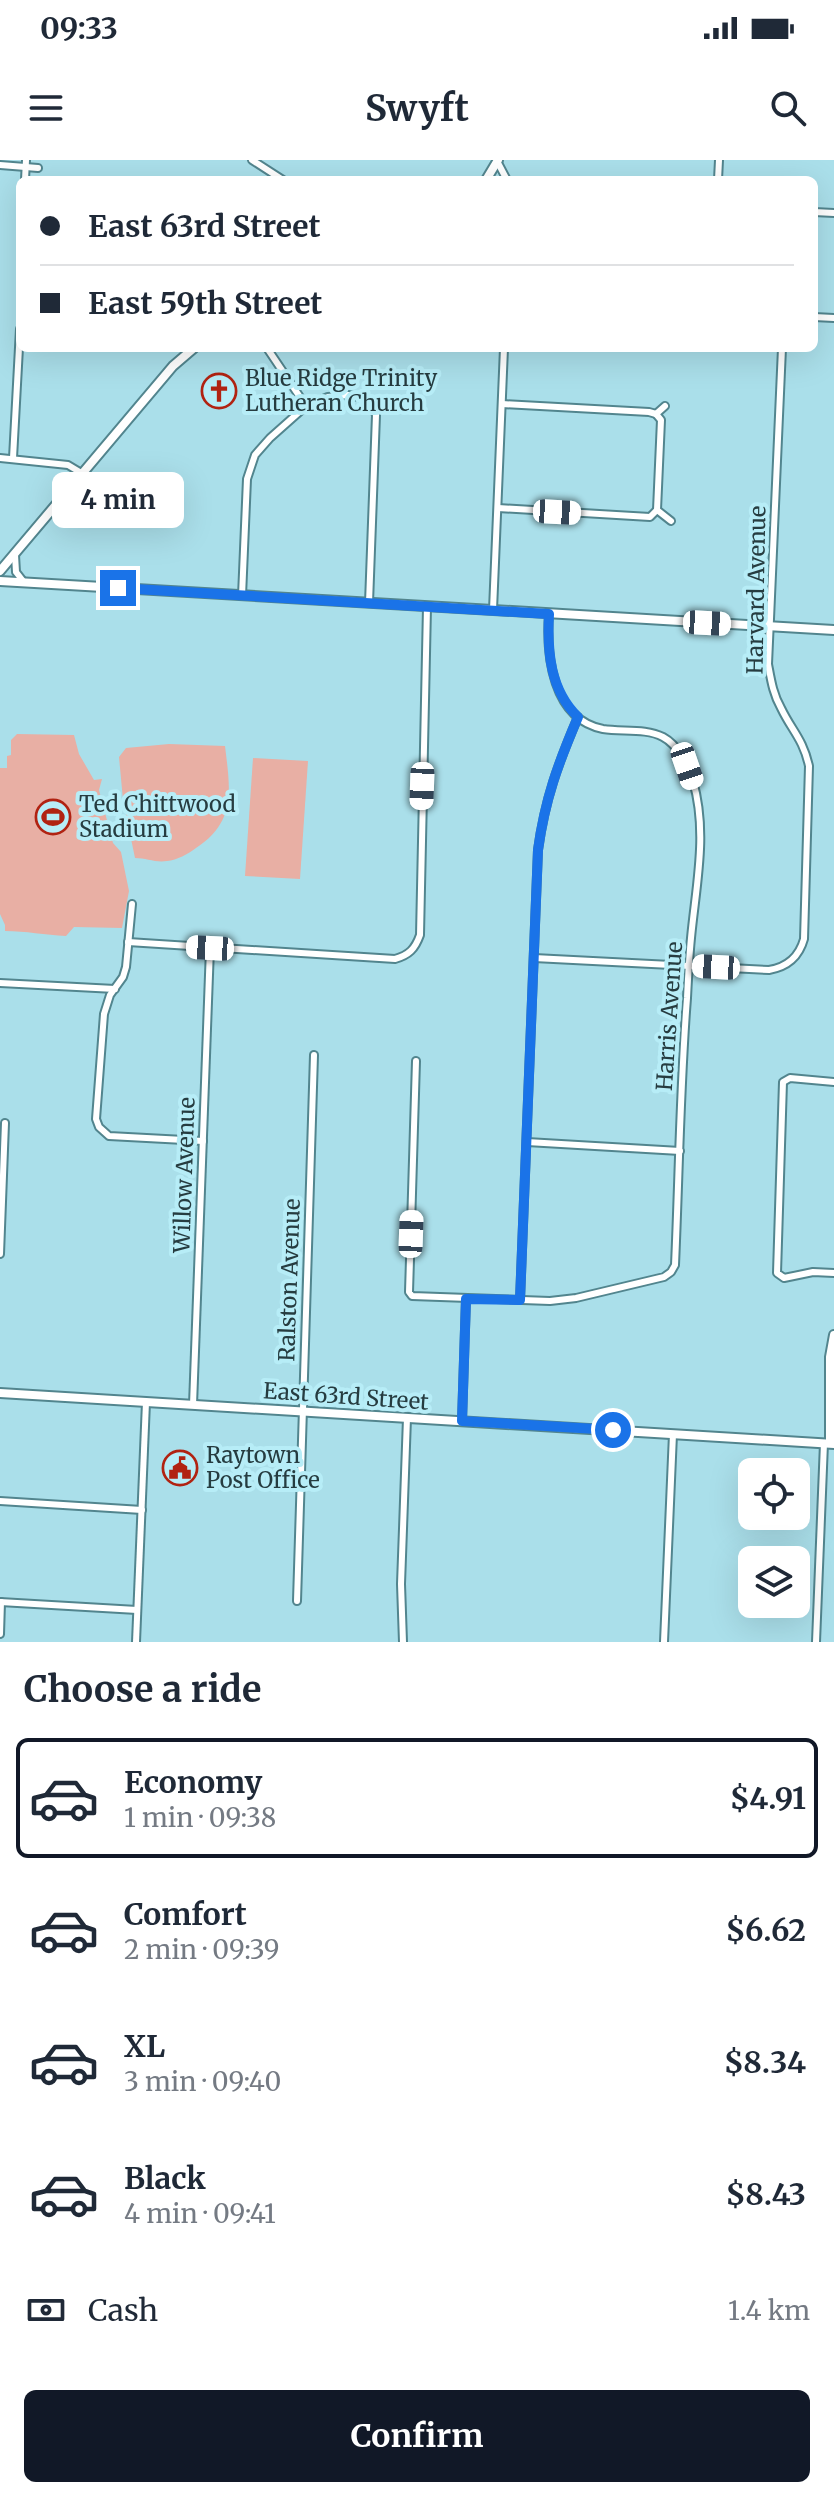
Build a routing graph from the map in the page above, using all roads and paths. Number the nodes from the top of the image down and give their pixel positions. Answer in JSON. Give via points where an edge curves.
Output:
{"nodes":[{"id":1,"x":252,"y":160,"type":"edge"},
{"id":2,"x":25,"y":163,"type":"edge"},
{"id":3,"x":0,"y":165,"type":"edge"},
{"id":4,"x":38,"y":168,"type":"dead end"},
{"id":5,"x":277,"y":176,"type":"edge"},
{"id":6,"x":19,"y":352,"type":"edge"},
{"id":7,"x":189,"y":352,"type":"edge"},
{"id":8,"x":270,"y":352,"type":"edge"},
{"id":9,"x":504,"y":352,"type":"edge"},
{"id":10,"x":782,"y":352,"type":"edge"},
{"id":11,"x":502,"y":404,"type":"junction"},
{"id":12,"x":306,"y":406,"type":"junction"},
{"id":13,"x":665,"y":406,"type":"dead end"},
{"id":14,"x":656,"y":414,"type":"junction"},
{"id":15,"x":0,"y":458,"type":"edge"},
{"id":16,"x":13,"y":458,"type":"junction"},
{"id":17,"x":83,"y":474,"type":"junction"},
{"id":18,"x":498,"y":508,"type":"junction"},
{"id":19,"x":657,"y":510,"type":"junction"},
{"id":20,"x":671,"y":521,"type":"dead end"},
{"id":21,"x":15,"y":554,"type":"junction"},
{"id":22,"x":0,"y":571,"type":"edge"},
{"id":23,"x":0,"y":581,"type":"edge"},
{"id":24,"x":27,"y":583,"type":"junction"},
{"id":25,"x":242,"y":596,"type":"junction"},
{"id":26,"x":369,"y":603,"type":"junction"},
{"id":27,"x":427,"y":607,"type":"junction"},
{"id":28,"x":493,"y":610,"type":"junction"},
{"id":29,"x":549,"y":614,"type":"junction"},
{"id":30,"x":770,"y":627,"type":"junction"},
{"id":31,"x":834,"y":630,"type":"edge"},
{"id":32,"x":578,"y":717,"type":"junction"},
{"id":33,"x":132,"y":904,"type":"dead end"},
{"id":34,"x":128,"y":942,"type":"junction"},
{"id":35,"x":210,"y":948,"type":"junction"},
{"id":36,"x":534,"y":958,"type":"junction"},
{"id":37,"x":689,"y":966,"type":"junction"},
{"id":38,"x":0,"y":983,"type":"edge"},
{"id":39,"x":115,"y":989,"type":"junction"},
{"id":40,"x":314,"y":1055,"type":"dead end"},
{"id":41,"x":416,"y":1061,"type":"dead end"},
{"id":42,"x":834,"y":1082,"type":"edge"},
{"id":43,"x":5,"y":1123,"type":"dead end"},
{"id":44,"x":203,"y":1141,"type":"junction"},
{"id":45,"x":527,"y":1142,"type":"junction"},
{"id":46,"x":680,"y":1151,"type":"junction"},
{"id":47,"x":1,"y":1184,"type":"edge"},
{"id":48,"x":0,"y":1254,"type":"edge"},
{"id":49,"x":834,"y":1273,"type":"edge"},
{"id":50,"x":466,"y":1299,"type":"junction"},
{"id":51,"x":520,"y":1300,"type":"junction"},
{"id":52,"x":834,"y":1335,"type":"edge"},
{"id":53,"x":0,"y":1393,"type":"edge"},
{"id":54,"x":146,"y":1402,"type":"junction"},
{"id":55,"x":193,"y":1405,"type":"junction"},
{"id":56,"x":304,"y":1411,"type":"junction"},
{"id":57,"x":407,"y":1418,"type":"junction"},
{"id":58,"x":462,"y":1421,"type":"junction"},
{"id":59,"x":673,"y":1434,"type":"junction"},
{"id":60,"x":829,"y":1443,"type":"edge"},
{"id":61,"x":0,"y":1501,"type":"edge"},
{"id":62,"x":142,"y":1510,"type":"junction"},
{"id":63,"x":297,"y":1601,"type":"dead end"},
{"id":64,"x":1,"y":1602,"type":"edge"},
{"id":65,"x":137,"y":1610,"type":"junction"},
{"id":66,"x":0,"y":1634,"type":"edge"},
{"id":67,"x":136,"y":1642,"type":"edge"},
{"id":68,"x":403,"y":1642,"type":"edge"},
{"id":69,"x":664,"y":1642,"type":"edge"},
{"id":70,"x":816,"y":1642,"type":"edge"}],
"edges":[{"from":1,"to":5,"type":"street"},
{"from":2,"to":3,"type":"street"},
{"from":2,"to":4,"type":"street"},
{"from":6,"to":16,"type":"street"},
{"from":7,"to":17,"type":"street"},
{"from":8,"to":12,"type":"street"},
{"from":9,"to":11,"type":"street"},
{"from":10,"to":30,"type":"street","name":"Harvard Avenue"},
{"from":11,"to":14,"type":"street"},
{"from":11,"to":18,"type":"street"},
{"from":12,"to":25,"type":"street","via":[[270,438],[250,466]]},
{"from":12,"to":26,"type":"street","via":[[348,395],[364,398],[374,409]]},
{"from":13,"to":14,"type":"street"},
{"from":14,"to":19,"type":"street","via":[[661,420]]},
{"from":15,"to":16,"type":"street"},
{"from":16,"to":17,"type":"street","via":[[68,465]]},
{"from":17,"to":21,"type":"street"},
{"from":18,"to":19,"type":"street","via":[[646,517]]},
{"from":18,"to":28,"type":"street"},
{"from":19,"to":20,"type":"street"},
{"from":21,"to":22,"type":"street"},
{"from":21,"to":24,"type":"street","via":[[16,572]]},
{"from":23,"to":24,"type":"street"},
{"from":24,"to":25,"type":"street"},
{"from":25,"to":26,"type":"street"},
{"from":26,"to":27,"type":"street"},
{"from":27,"to":28,"type":"street"},
{"from":27,"to":35,"type":"street","via":[[416,947],[395,959]]},
{"from":28,"to":29,"type":"street"},
{"from":29,"to":30,"type":"street"},
{"from":29,"to":32,"type":"street","via":[[551,669]]},
{"from":30,"to":31,"type":"street"},
{"from":30,"to":37,"type":"street","name":"Harvard Avenue","via":[[773,689],[802,740],[809,766],[804,939],[796,957],[769,970]]},
{"from":32,"to":36,"type":"street","via":[[543,816]]},
{"from":32,"to":37,"type":"street","name":"Harris Avenue","via":[[598,728],[662,736],[684,760],[695,792],[701,852]]},
{"from":33,"to":34,"type":"street"},
{"from":34,"to":35,"type":"street"},
{"from":34,"to":39,"type":"street","via":[[126,967]]},
{"from":35,"to":44,"type":"street","name":"Willow Avenue"},
{"from":36,"to":37,"type":"street"},
{"from":36,"to":45,"type":"street"},
{"from":37,"to":46,"type":"street","name":"Harris Avenue"},
{"from":38,"to":39,"type":"street"},
{"from":39,"to":44,"type":"street","via":[[104,1014],[99,1127],[109,1136]]},
{"from":40,"to":56,"type":"street","name":"Ralston Avenue"},
{"from":41,"to":50,"type":"street","via":[[409,1292]]},
{"from":42,"to":49,"type":"street","via":[[785,1079],[777,1273]]},
{"from":43,"to":47,"type":"street"},
{"from":44,"to":55,"type":"street","name":"Willow Avenue"},
{"from":45,"to":46,"type":"street"},
{"from":45,"to":51,"type":"street"},
{"from":46,"to":51,"type":"street","name":"Harris Avenue","via":[[675,1265],[668,1275],[576,1298]]},
{"from":47,"to":48,"type":"street"},
{"from":50,"to":51,"type":"street"},
{"from":50,"to":58,"type":"street"},
{"from":52,"to":60,"type":"street"},
{"from":53,"to":54,"type":"street","name":"East 63rd Street"},
{"from":54,"to":55,"type":"street","name":"East 63rd Street"},
{"from":54,"to":62,"type":"street"},
{"from":55,"to":56,"type":"street","name":"East 63rd Street"},
{"from":56,"to":57,"type":"street","name":"East 63rd Street"},
{"from":56,"to":63,"type":"street","name":"Ralston Avenue"},
{"from":57,"to":58,"type":"street","name":"East 63rd Street"},
{"from":57,"to":68,"type":"street"},
{"from":58,"to":59,"type":"street","name":"East 63rd Street"},
{"from":59,"to":60,"type":"street","name":"East 63rd Street"},
{"from":59,"to":69,"type":"street"},
{"from":60,"to":70,"type":"street"},
{"from":61,"to":62,"type":"street"},
{"from":62,"to":65,"type":"street"},
{"from":64,"to":65,"type":"street"},
{"from":64,"to":66,"type":"street"},
{"from":65,"to":67,"type":"street"}]}
